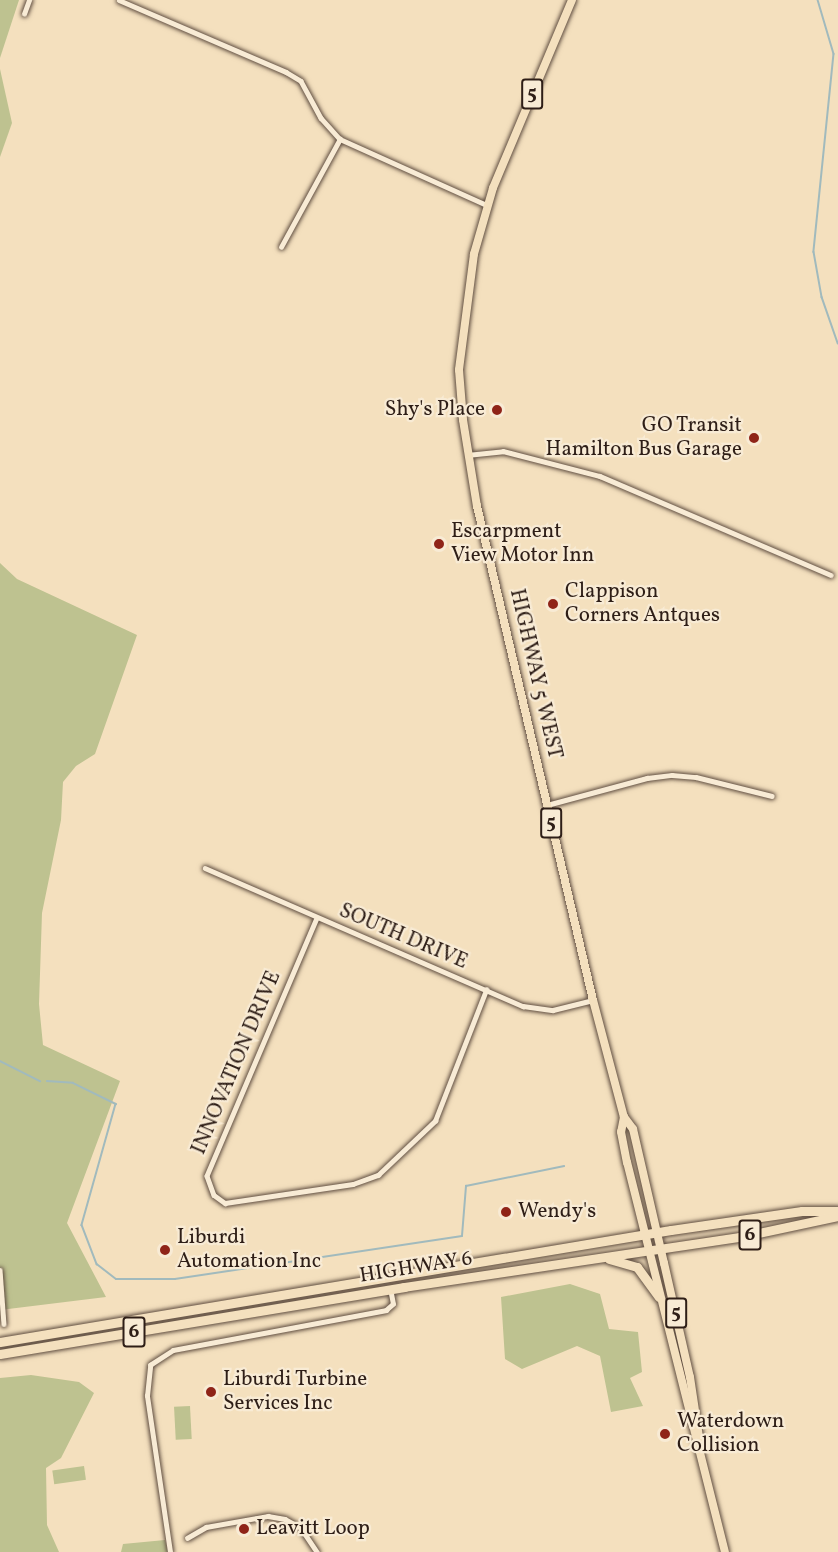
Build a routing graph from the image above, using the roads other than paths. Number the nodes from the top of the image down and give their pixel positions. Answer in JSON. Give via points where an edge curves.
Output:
{"nodes":[{"id":1,"x":29,"y":0,"type":"edge"},
{"id":2,"x":119,"y":0,"type":"edge"},
{"id":3,"x":572,"y":0,"type":"edge"},
{"id":4,"x":24,"y":14,"type":"dead end"},
{"id":5,"x":340,"y":139,"type":"junction"},
{"id":6,"x":487,"y":205,"type":"junction"},
{"id":7,"x":281,"y":247,"type":"dead end"},
{"id":8,"x":467,"y":455,"type":"junction"},
{"id":9,"x":831,"y":575,"type":"dead end"},
{"id":10,"x":772,"y":795,"type":"dead end"},
{"id":11,"x":547,"y":805,"type":"junction"},
{"id":12,"x":205,"y":868,"type":"dead end"},
{"id":13,"x":317,"y":918,"type":"junction"},
{"id":14,"x":486,"y":990,"type":"junction"},
{"id":15,"x":593,"y":1000,"type":"junction"},
{"id":16,"x":624,"y":1117,"type":"junction"},
{"id":17,"x":838,"y":1211,"type":"edge"},
{"id":18,"x":838,"y":1216,"type":"edge"},
{"id":19,"x":657,"y":1232,"type":"junction"},
{"id":20,"x":645,"y":1234,"type":"junction"},
{"id":21,"x":661,"y":1249,"type":"junction"},
{"id":22,"x":649,"y":1251,"type":"junction"},
{"id":23,"x":604,"y":1257,"type":"junction"},
{"id":24,"x":0,"y":1270,"type":"edge"},
{"id":25,"x":403,"y":1275,"type":"junction"},
{"id":26,"x":404,"y":1287,"type":"junction"},
{"id":27,"x":390,"y":1289,"type":"junction"},
{"id":28,"x":659,"y":1297,"type":"junction"},
{"id":29,"x":4,"y":1324,"type":"dead end"},
{"id":30,"x":0,"y":1342,"type":"edge"},
{"id":31,"x":0,"y":1354,"type":"edge"},
{"id":32,"x":700,"y":1444,"type":"junction"},
{"id":33,"x":187,"y":1538,"type":"dead end"},
{"id":34,"x":170,"y":1552,"type":"edge"},
{"id":35,"x":317,"y":1552,"type":"edge"},
{"id":36,"x":725,"y":1552,"type":"edge"}],
"edges":[{"from":1,"to":4,"type":"street"},
{"from":2,"to":5,"type":"street","via":[[301,81],[321,118]]},
{"from":3,"to":6,"type":"main road","name":"HIGHWAY 5 WEST","number":"5"},
{"from":5,"to":6,"type":"street"},
{"from":5,"to":7,"type":"street"},
{"from":6,"to":8,"type":"main road","name":"HIGHWAY 5 WEST","number":"5","via":[[466,302],[459,370]]},
{"from":8,"to":9,"type":"street","via":[[503,451],[600,476]]},
{"from":8,"to":11,"type":"main road","name":"HIGHWAY 5 WEST","number":"5"},
{"from":10,"to":11,"type":"street","via":[[672,775]]},
{"from":11,"to":15,"type":"main road","name":"HIGHWAY 5 WEST","number":"5"},
{"from":12,"to":13,"type":"street","name":"SOUTH DRIVE"},
{"from":13,"to":14,"type":"street","name":"SOUTH DRIVE"},
{"from":13,"to":14,"type":"street","name":"INNOVATION DRIVE","via":[[207,1176],[214,1195],[225,1203],[353,1184],[378,1175],[435,1121]]},
{"from":14,"to":15,"type":"street","name":"SOUTH DRIVE","via":[[536,1010]]},
{"from":15,"to":16,"type":"main road","name":"HIGHWAY 5 WEST","number":"5"},
{"from":16,"to":19,"type":"main road","name":"HIGHWAY 5 WEST","number":"5","via":[[633,1129]]},
{"from":16,"to":20,"type":"main road","name":"HIGHWAY 5 WEST","number":"5","via":[[621,1132]]},
{"from":17,"to":19,"type":"highway","name":"HIGHWAY 6","number":"6","via":[[802,1211]]},
{"from":18,"to":21,"type":"highway","name":"HIGHWAY 6","number":"6"},
{"from":19,"to":20,"type":"highway","name":"HIGHWAY 6","number":"6"},
{"from":19,"to":21,"type":"main road","number":"5"},
{"from":20,"to":22,"type":"main road","number":"5"},
{"from":20,"to":25,"type":"highway","name":"HIGHWAY 6","number":"6"},
{"from":21,"to":22,"type":"highway","name":"HIGHWAY 6","number":"6"},
{"from":21,"to":32,"type":"main road","number":"5","via":[[690,1377]]},
{"from":22,"to":23,"type":"highway","name":"HIGHWAY 6","number":"6"},
{"from":22,"to":28,"type":"main road","number":"5"},
{"from":23,"to":26,"type":"highway","name":"HIGHWAY 6","number":"6"},
{"from":23,"to":28,"type":"highway","via":[[637,1268]]},
{"from":24,"to":29,"type":"street"},
{"from":25,"to":26,"type":"street"},
{"from":25,"to":30,"type":"highway","name":"HIGHWAY 6","number":"6"},
{"from":26,"to":27,"type":"highway","name":"HIGHWAY 6","number":"6"},
{"from":27,"to":31,"type":"highway","name":"HIGHWAY 6","number":"6"},
{"from":27,"to":34,"type":"street","via":[[393,1304],[387,1311],[172,1350],[150,1365],[147,1396]]},
{"from":28,"to":32,"type":"main road","number":"5","via":[[691,1425]]},
{"from":32,"to":36,"type":"main road","number":"5"},
{"from":33,"to":35,"type":"street","via":[[206,1527],[268,1516],[301,1528]]}]}
